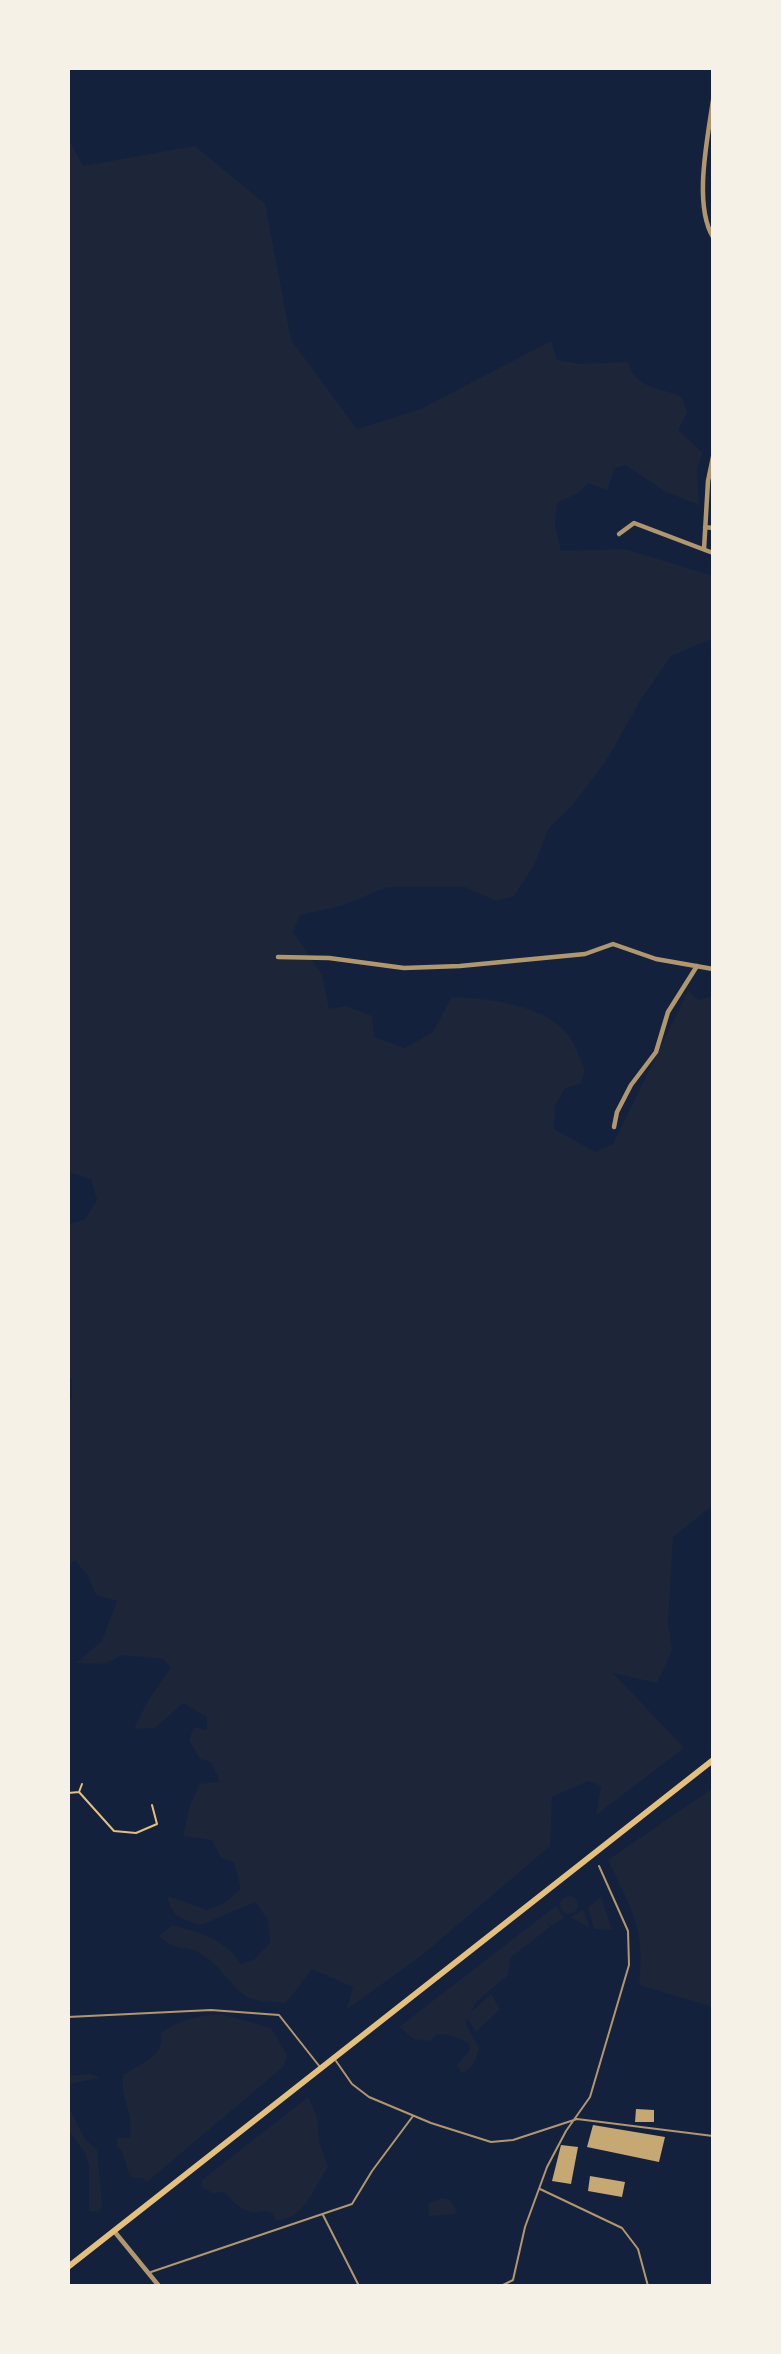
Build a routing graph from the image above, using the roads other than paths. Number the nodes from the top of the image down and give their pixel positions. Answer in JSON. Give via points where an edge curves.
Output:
{"nodes":[{"id":1,"x":713,"y":100,"type":"edge"},
{"id":2,"x":712,"y":117,"type":"edge"},
{"id":3,"x":713,"y":237,"type":"edge"},
{"id":4,"x":713,"y":457,"type":"edge"},
{"id":5,"x":706,"y":505,"type":"junction"},
{"id":6,"x":713,"y":507,"type":"edge"},
{"id":7,"x":705,"y":527,"type":"junction"},
{"id":8,"x":713,"y":528,"type":"edge"},
{"id":9,"x":619,"y":534,"type":"dead end"},
{"id":10,"x":704,"y":550,"type":"junction"},
{"id":11,"x":713,"y":553,"type":"edge"},
{"id":12,"x":278,"y":957,"type":"dead end"},
{"id":13,"x":697,"y":966,"type":"junction"},
{"id":14,"x":713,"y":969,"type":"edge"},
{"id":15,"x":614,"y":1127,"type":"dead end"},
{"id":16,"x":713,"y":1760,"type":"edge"},
{"id":17,"x":599,"y":1866,"type":"dead end"},
{"id":18,"x":68,"y":2017,"type":"edge"},
{"id":19,"x":335,"y":2056,"type":"junction"},
{"id":20,"x":320,"y":2068,"type":"junction"},
{"id":21,"x":414,"y":2115,"type":"junction"},
{"id":22,"x":577,"y":2119,"type":"junction"},
{"id":23,"x":713,"y":2136,"type":"edge"},
{"id":24,"x":539,"y":2189,"type":"junction"},
{"id":25,"x":322,"y":2214,"type":"junction"},
{"id":26,"x":114,"y":2231,"type":"junction"},
{"id":27,"x":68,"y":2267,"type":"edge"},
{"id":28,"x":148,"y":2273,"type":"junction"},
{"id":29,"x":159,"y":2286,"type":"edge"},
{"id":30,"x":359,"y":2286,"type":"edge"},
{"id":31,"x":501,"y":2286,"type":"edge"},
{"id":32,"x":648,"y":2286,"type":"edge"}],
"edges":[{"from":1,"to":2,"type":"street"},
{"from":2,"to":3,"type":"street","via":[[703,194],[706,225]]},
{"from":4,"to":5,"type":"street"},
{"from":5,"to":6,"type":"street"},
{"from":5,"to":7,"type":"street"},
{"from":7,"to":8,"type":"street"},
{"from":7,"to":10,"type":"street"},
{"from":9,"to":10,"type":"street","via":[[634,523]]},
{"from":10,"to":11,"type":"street"},
{"from":12,"to":13,"type":"street","via":[[404,968],[460,966],[585,954],[613,943]]},
{"from":13,"to":14,"type":"street"},
{"from":13,"to":15,"type":"street","via":[[668,1012],[656,1052],[631,1085]]},
{"from":16,"to":19,"type":"main road"},
{"from":17,"to":22,"type":"lane","via":[[628,1931],[629,1965],[590,2097]]},
{"from":18,"to":20,"type":"lane","via":[[211,2010],[279,2015]]},
{"from":19,"to":20,"type":"main road"},
{"from":19,"to":21,"type":"lane","via":[[352,2084],[369,2097]]},
{"from":20,"to":26,"type":"main road"},
{"from":21,"to":22,"type":"lane","via":[[491,2142],[513,2140]]},
{"from":21,"to":25,"type":"lane","via":[[352,2204]]},
{"from":22,"to":23,"type":"lane"},
{"from":22,"to":24,"type":"lane","via":[[555,2150]]},
{"from":24,"to":31,"type":"lane","via":[[513,2280]]},
{"from":24,"to":32,"type":"lane","via":[[622,2228],[639,2249]]},
{"from":25,"to":28,"type":"lane"},
{"from":25,"to":30,"type":"lane"},
{"from":26,"to":27,"type":"main road"},
{"from":26,"to":28,"type":"street"},
{"from":28,"to":29,"type":"street"}]}
